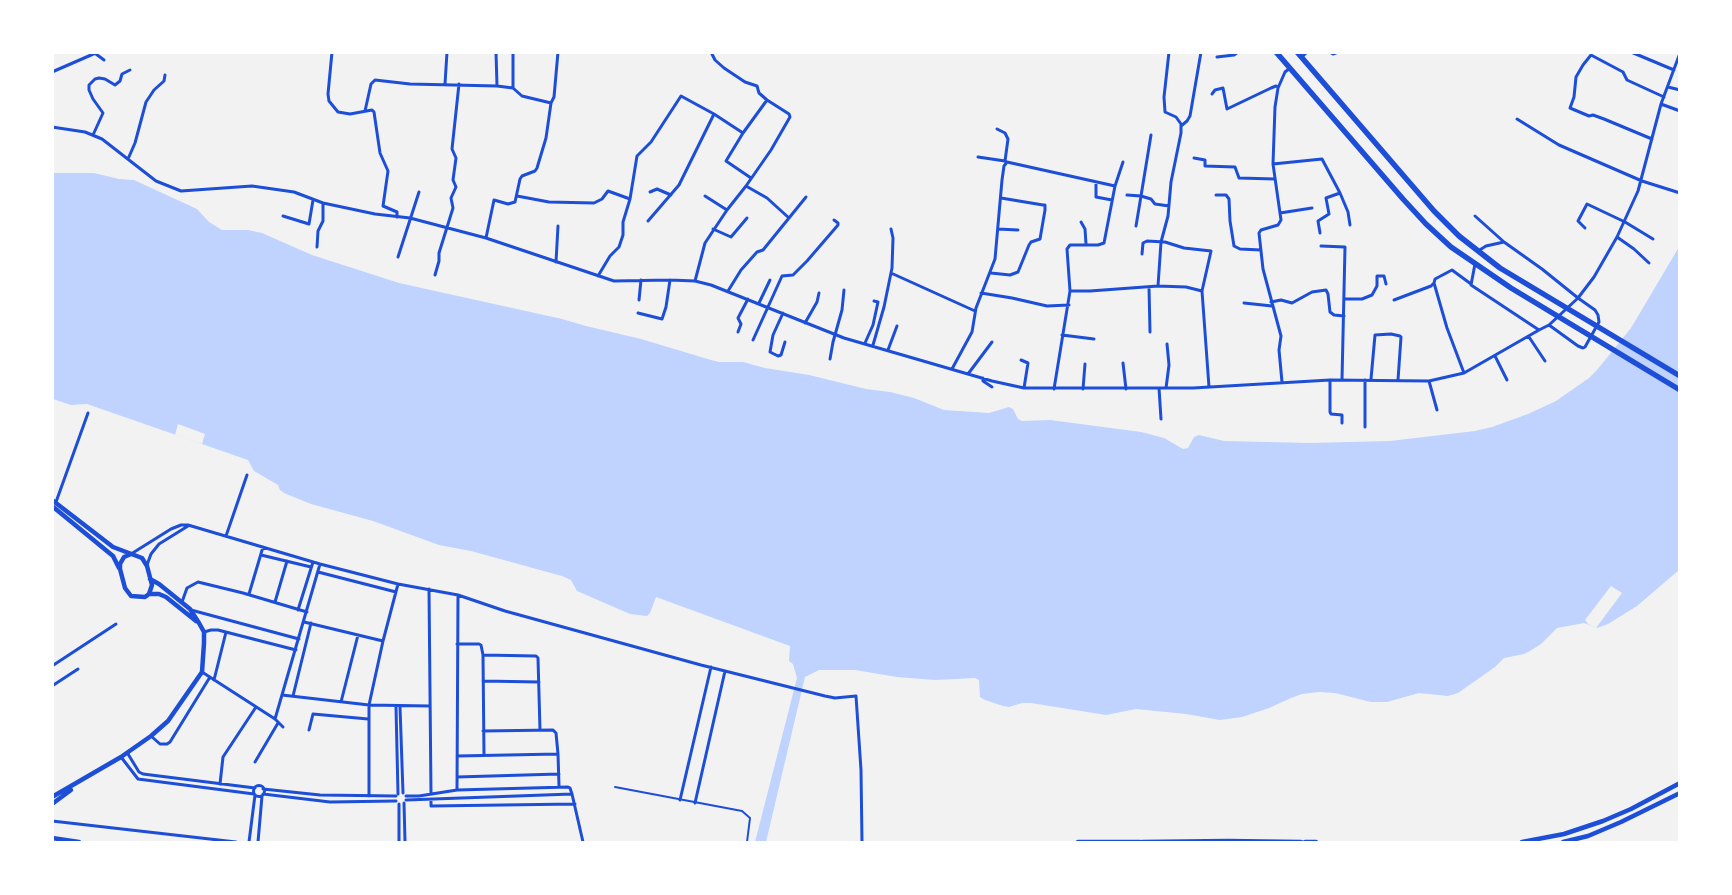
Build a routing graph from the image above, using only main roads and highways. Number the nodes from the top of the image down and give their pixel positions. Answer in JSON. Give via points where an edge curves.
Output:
{"nodes":[{"id":1,"x":1276,"y":52,"type":"edge"},
{"id":2,"x":1299,"y":55,"type":"edge"},
{"id":3,"x":1680,"y":376,"type":"edge"},
{"id":4,"x":1680,"y":390,"type":"edge"}],
"edges":[{"from":1,"to":4,"type":"highway","via":[[1426,224],[1451,247]]},
{"from":2,"to":3,"type":"highway","via":[[1459,236],[1500,268]]}]}
